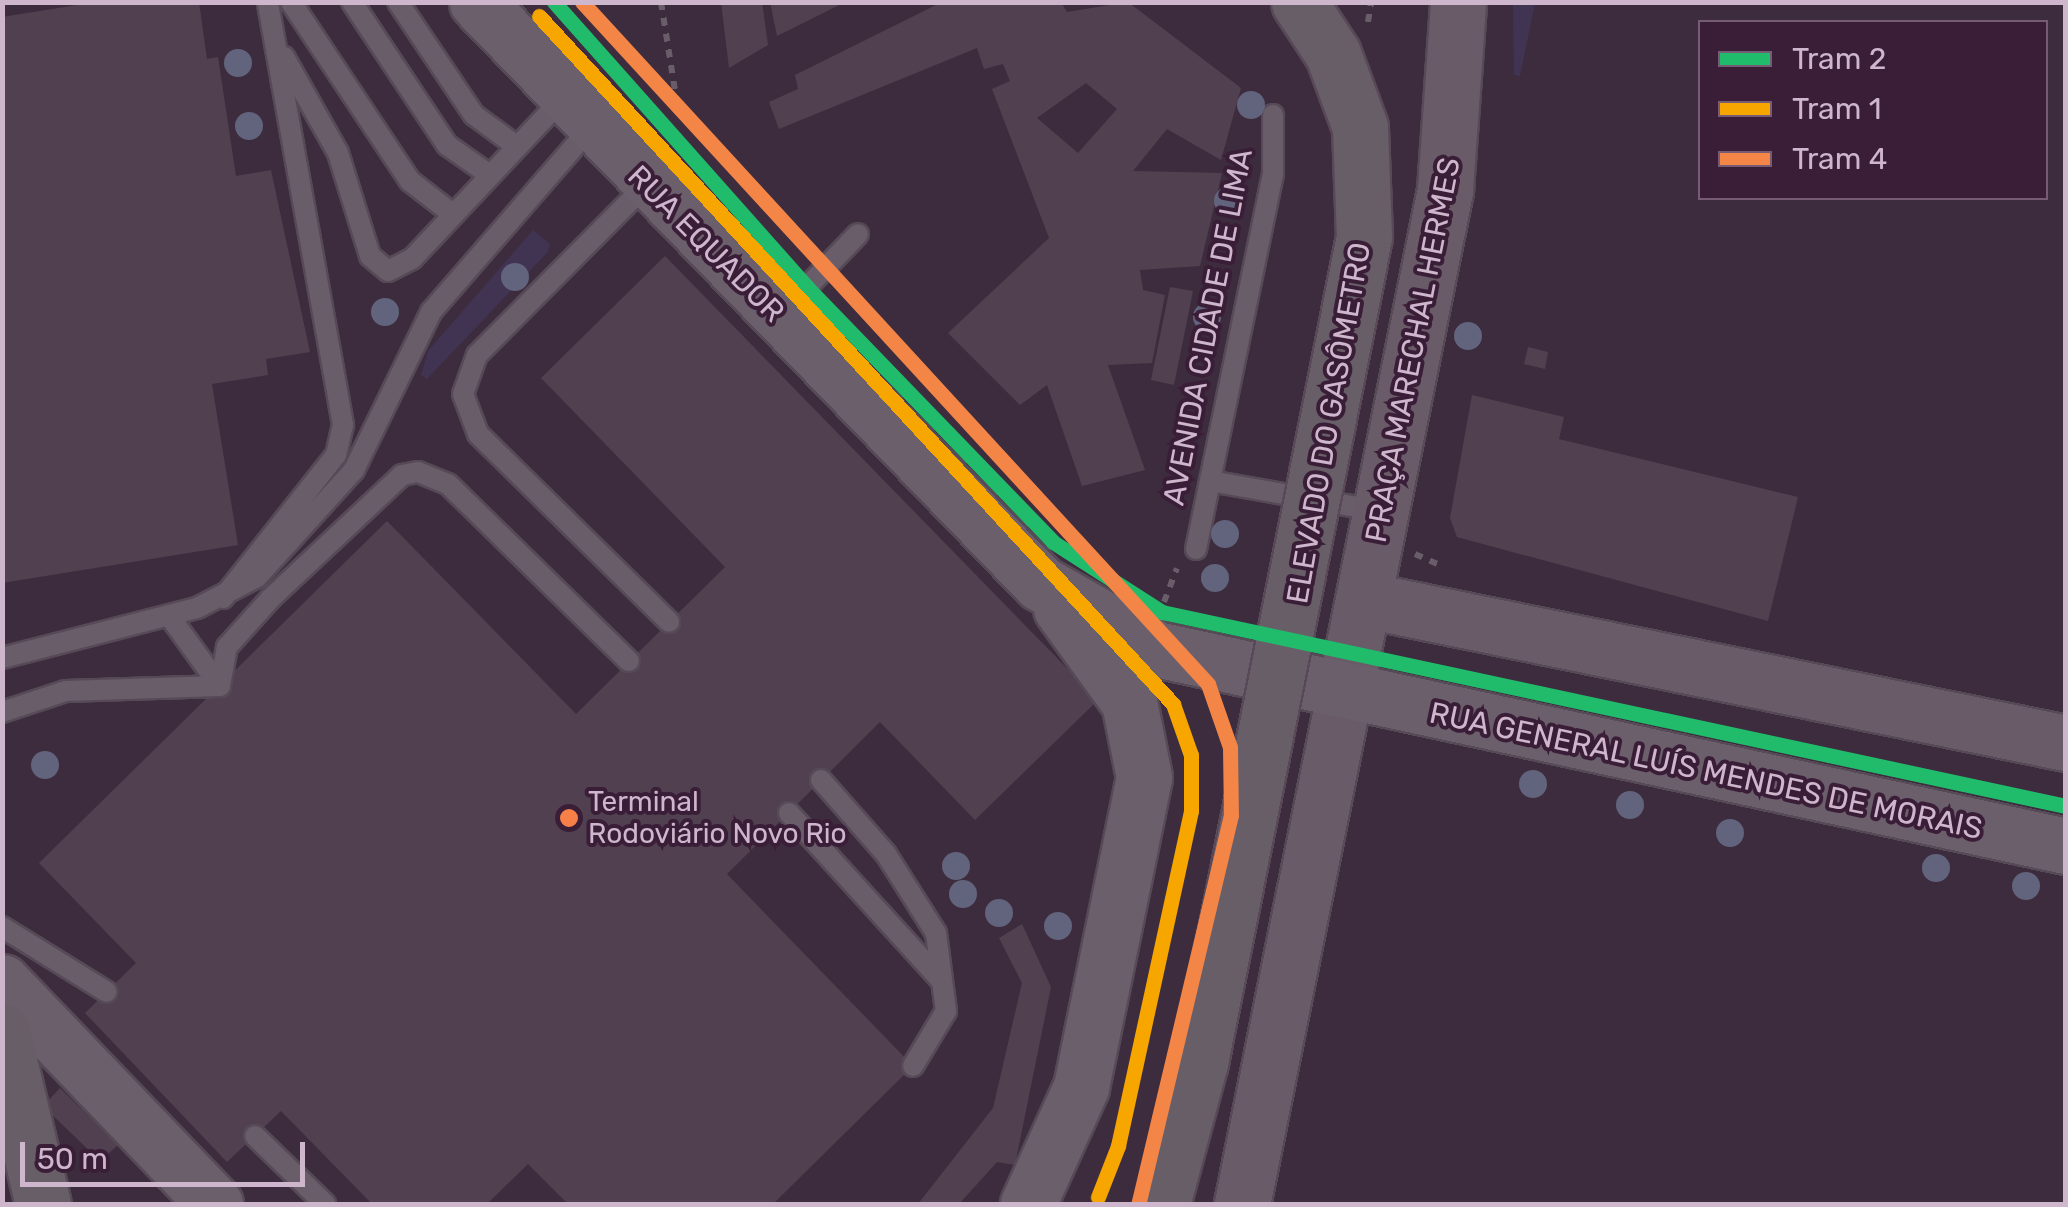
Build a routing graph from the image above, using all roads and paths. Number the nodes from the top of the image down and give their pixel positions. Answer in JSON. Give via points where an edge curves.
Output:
{"nodes":[{"id":1,"x":268,"y":2,"type":"edge"},
{"id":2,"x":291,"y":2,"type":"edge"},
{"id":3,"x":352,"y":2,"type":"edge"},
{"id":4,"x":398,"y":2,"type":"edge"},
{"id":5,"x":477,"y":2,"type":"edge"},
{"id":6,"x":660,"y":2,"type":"edge"},
{"id":7,"x":1299,"y":2,"type":"edge"},
{"id":8,"x":1458,"y":2,"type":"edge"},
{"id":9,"x":276,"y":42,"type":"junction"},
{"id":10,"x":678,"y":108,"type":"dead end"},
{"id":11,"x":577,"y":113,"type":"junction"},
{"id":12,"x":1273,"y":115,"type":"dead end"},
{"id":13,"x":515,"y":145,"type":"junction"},
{"id":14,"x":487,"y":173,"type":"junction"},
{"id":15,"x":646,"y":185,"type":"junction"},
{"id":16,"x":450,"y":212,"type":"junction"},
{"id":17,"x":858,"y":234,"type":"dead end"},
{"id":18,"x":778,"y":317,"type":"junction"},
{"id":19,"x":1210,"y":481,"type":"junction"},
{"id":20,"x":1384,"y":512,"type":"junction"},
{"id":21,"x":1196,"y":550,"type":"joint"},
{"id":22,"x":1040,"y":583,"type":"junction"},
{"id":23,"x":223,"y":598,"type":"junction"},
{"id":24,"x":1366,"y":600,"type":"junction"},
{"id":25,"x":170,"y":617,"type":"junction"},
{"id":26,"x":669,"y":622,"type":"dead end"},
{"id":27,"x":1156,"y":649,"type":"junction"},
{"id":28,"x":2,"y":658,"type":"edge"},
{"id":29,"x":630,"y":661,"type":"dead end"},
{"id":30,"x":220,"y":686,"type":"junction"},
{"id":31,"x":1346,"y":696,"type":"junction"},
{"id":32,"x":2,"y":712,"type":"edge"},
{"id":33,"x":2066,"y":743,"type":"edge"},
{"id":34,"x":821,"y":780,"type":"dead end"},
{"id":35,"x":789,"y":813,"type":"dead end"},
{"id":36,"x":2066,"y":846,"type":"edge"},
{"id":37,"x":886,"y":854,"type":"junction"},
{"id":38,"x":886,"y":918,"type":"junction"},
{"id":39,"x":2,"y":927,"type":"edge"},
{"id":40,"x":2,"y":982,"type":"edge"},
{"id":41,"x":107,"y":992,"type":"dead end"},
{"id":42,"x":946,"y":993,"type":"junction"},
{"id":43,"x":2,"y":1031,"type":"edge"},
{"id":44,"x":914,"y":1066,"type":"dead end"},
{"id":45,"x":255,"y":1136,"type":"dead end"},
{"id":46,"x":43,"y":1204,"type":"edge"},
{"id":47,"x":214,"y":1204,"type":"edge"},
{"id":48,"x":325,"y":1204,"type":"edge"},
{"id":49,"x":1028,"y":1204,"type":"edge"},
{"id":50,"x":1162,"y":1204,"type":"edge"},
{"id":51,"x":1242,"y":1204,"type":"edge"}],
"edges":[{"from":1,"to":9,"type":"lane"},
{"from":2,"to":16,"type":"lane","via":[[410,181]]},
{"from":3,"to":14,"type":"lane","via":[[448,145]]},
{"from":4,"to":13,"type":"lane","via":[[474,115]]},
{"from":5,"to":11,"type":"main road","name":"RUA EQUADOR"},
{"from":6,"to":10,"type":"path"},
{"from":7,"to":50,"type":"highway","name":"ELEVADO DO GASÔMETRO","bridge":true,"via":[[1333,54],[1360,127],[1364,237],[1200,1062]]},
{"from":8,"to":20,"type":"main road","name":"PRAÇA MARECHAL HERMES","via":[[1452,145]]},
{"from":9,"to":16,"type":"lane","via":[[338,153],[376,264],[405,266]]},
{"from":9,"to":23,"type":"lane","via":[[343,425],[336,455]]},
{"from":11,"to":13,"type":"lane"},
{"from":11,"to":15,"type":"main road","name":"RUA EQUADOR"},
{"from":11,"to":23,"type":"lane","via":[[431,312],[337,492],[257,577]]},
{"from":12,"to":19,"type":"lane","name":"AVENIDA CIDADE DE LIMA","via":[[1272,174]]},
{"from":13,"to":14,"type":"lane"},
{"from":14,"to":16,"type":"lane"},
{"from":15,"to":18,"type":"main road","name":"RUA EQUADOR"},
{"from":15,"to":26,"type":"lane","via":[[478,355],[463,394],[478,434]]},
{"from":17,"to":18,"type":"lane"},
{"from":18,"to":22,"type":"main road","name":"RUA EQUADOR"},
{"from":19,"to":20,"type":"lane"},
{"from":19,"to":21,"type":"lane","name":"AVENIDA CIDADE DE LIMA"},
{"from":20,"to":24,"type":"main road","name":"PRAÇA MARECHAL HERMES"},
{"from":21,"to":27,"type":"path","via":[[1170,575]]},
{"from":22,"to":27,"type":"main road","name":"RUA EQUADOR"},
{"from":22,"to":49,"type":"main road","via":[[1129,702],[1144,748],[1142,792],[1081,1087]]},
{"from":23,"to":25,"type":"lane"},
{"from":24,"to":31,"type":"main road","name":"PRAÇA MARECHAL HERMES"},
{"from":24,"to":33,"type":"main road"},
{"from":25,"to":28,"type":"lane"},
{"from":25,"to":30,"type":"lane"},
{"from":27,"to":31,"type":"main road","name":"RUA EQUADOR"},
{"from":29,"to":30,"type":"lane","via":[[448,484],[418,472],[402,475],[270,599],[226,647]]},
{"from":30,"to":32,"type":"lane","via":[[66,691]]},
{"from":31,"to":36,"type":"main road","name":"RUA GENERAL LUÍS MENDES DE MORAIS"},
{"from":31,"to":51,"type":"main road","name":"PRAÇA MARECHAL HERMES"},
{"from":34,"to":37,"type":"lane"},
{"from":35,"to":38,"type":"lane"},
{"from":37,"to":38,"type":"lane","via":[[903,893]]},
{"from":37,"to":42,"type":"lane","via":[[936,933]]},
{"from":38,"to":42,"type":"lane"},
{"from":39,"to":41,"type":"lane"},
{"from":40,"to":47,"type":"main road"},
{"from":42,"to":44,"type":"lane","via":[[946,1012]]},
{"from":43,"to":46,"type":"highway"},
{"from":45,"to":48,"type":"lane"}]}
